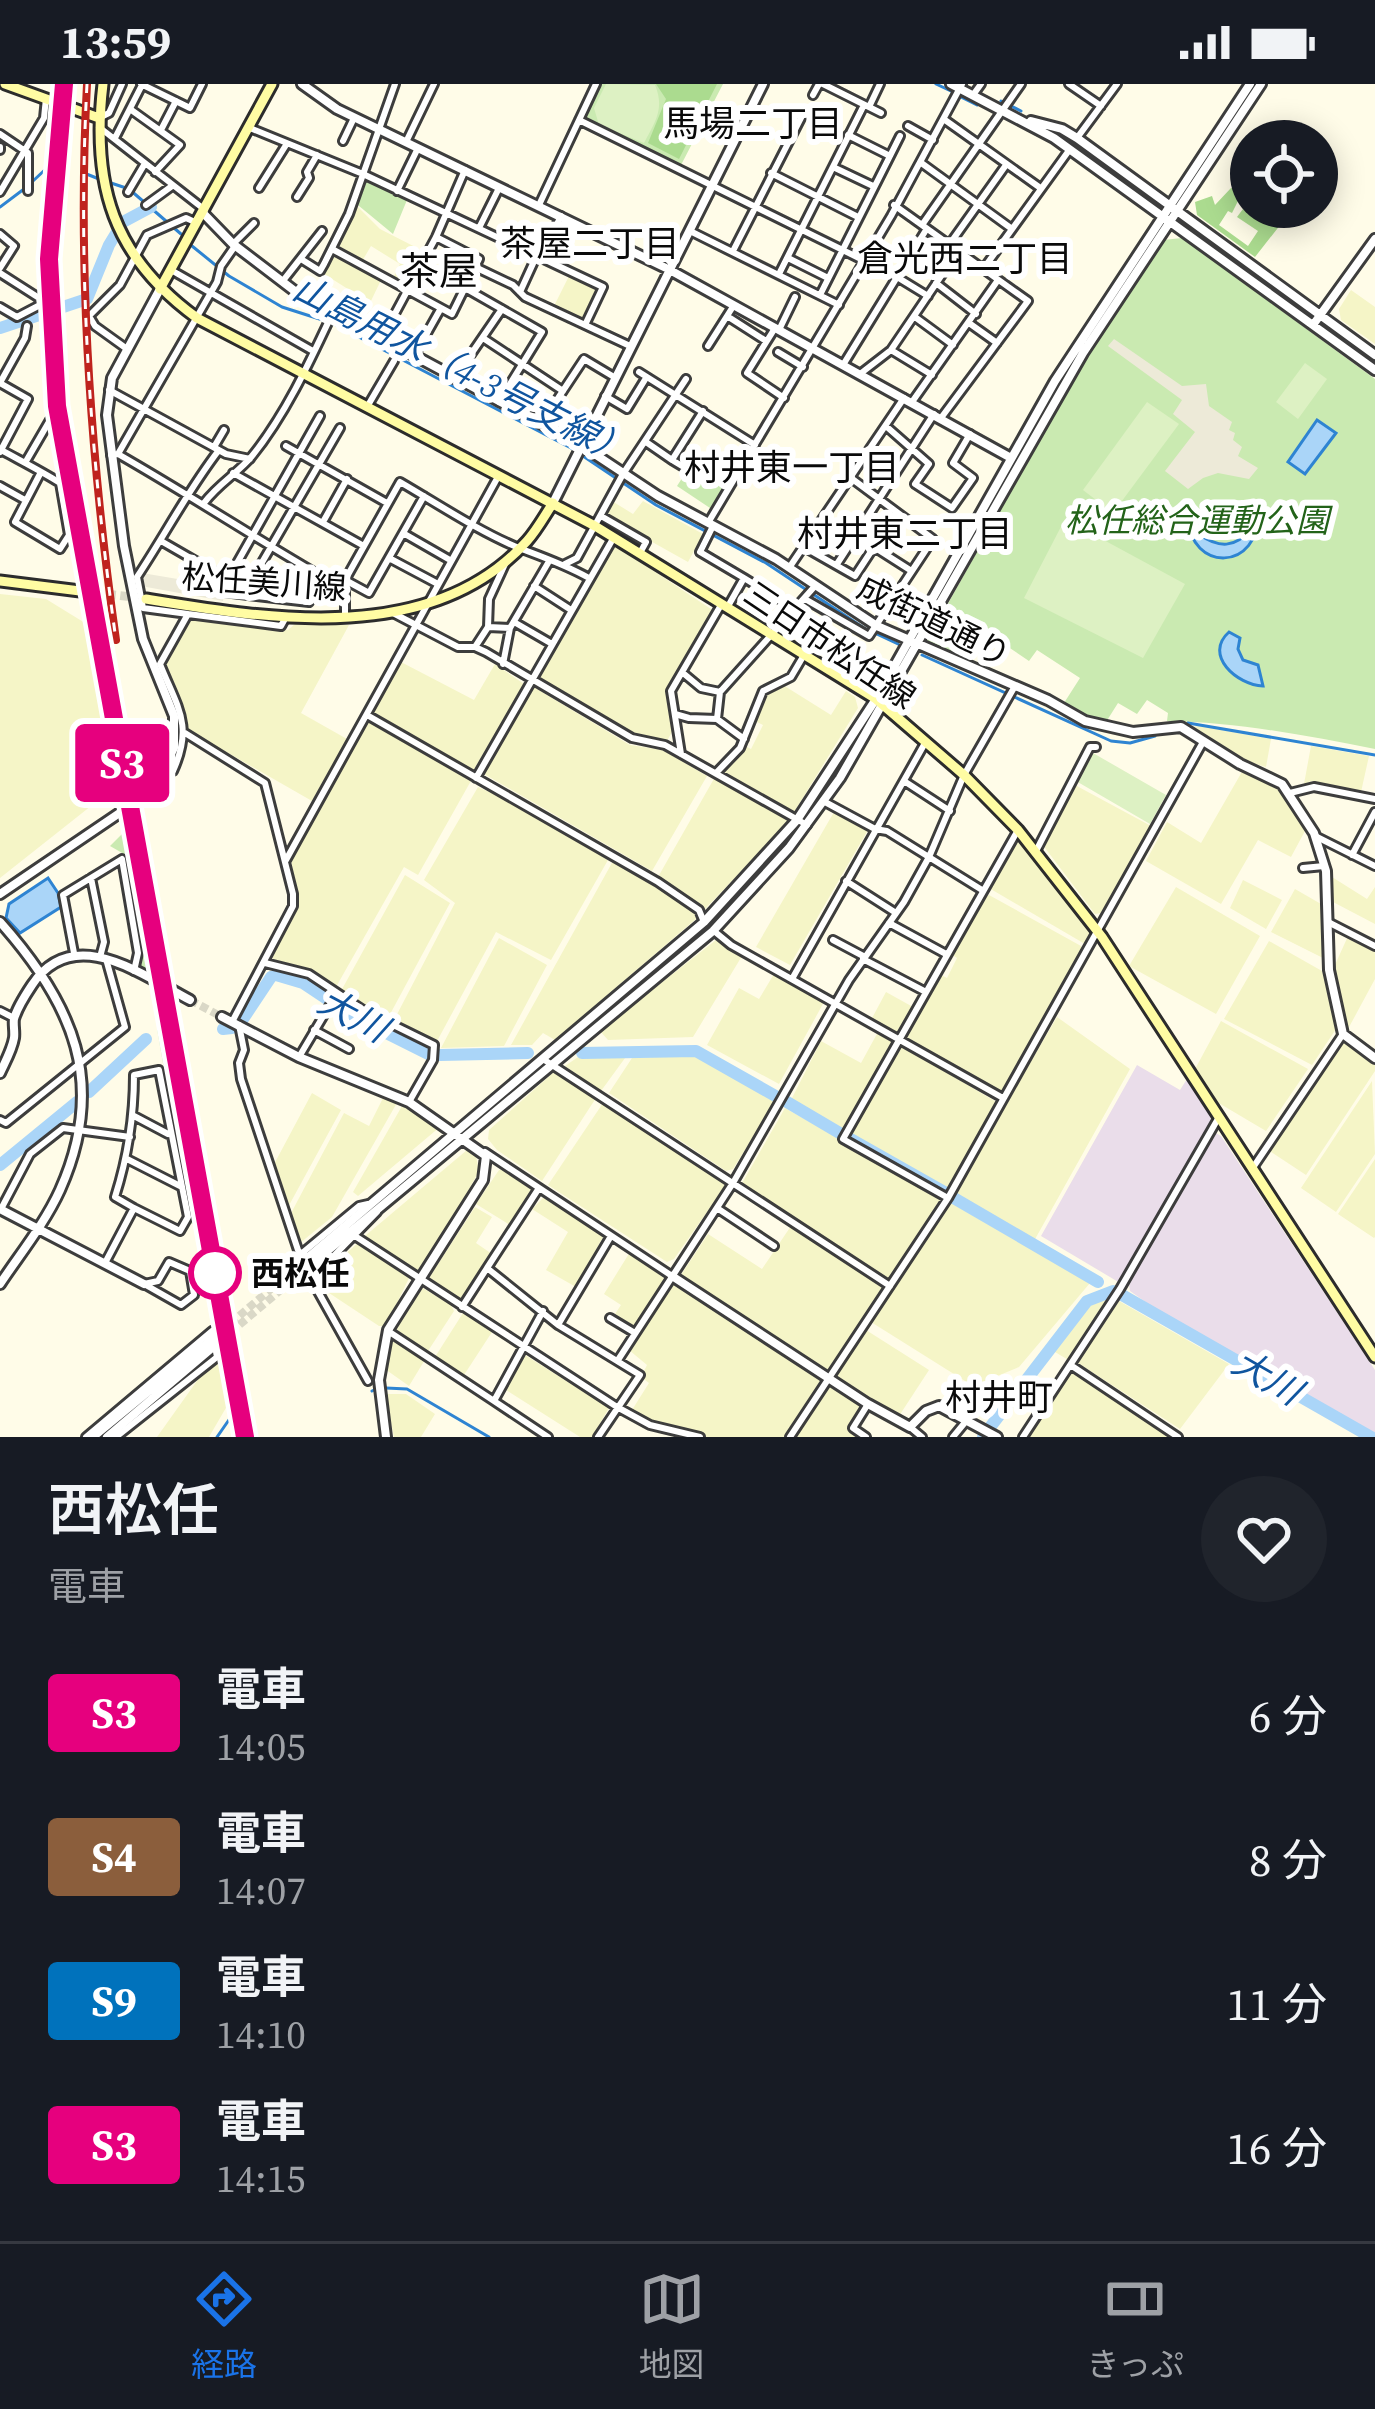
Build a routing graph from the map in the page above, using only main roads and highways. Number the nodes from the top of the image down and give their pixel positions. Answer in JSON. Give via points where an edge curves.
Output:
{"nodes":[{"id":1,"x":5,"y":84,"type":"edge"},
{"id":2,"x":103,"y":84,"type":"edge"},
{"id":3,"x":272,"y":84,"type":"edge"},
{"id":4,"x":99,"y":122,"type":"junction"},
{"id":5,"x":160,"y":289,"type":"junction"},
{"id":6,"x":553,"y":503,"type":"junction"},
{"id":7,"x":0,"y":581,"type":"edge"},
{"id":8,"x":80,"y":591,"type":"tunnel mouth"},
{"id":9,"x":146,"y":599,"type":"tunnel mouth"},
{"id":10,"x":1375,"y":1357,"type":"edge"}],
"edges":[{"from":1,"to":4,"type":"main road"},
{"from":2,"to":4,"type":"main road","name":"三日市松任線"},
{"from":3,"to":5,"type":"main road"},
{"from":4,"to":5,"type":"main road","name":"三日市松任線","via":[[103,180],[118,228]]},
{"from":5,"to":6,"type":"main road","name":"三日市松任線","via":[[197,318]]},
{"from":6,"to":9,"type":"main road","name":"松任美川線","via":[[506,560],[426,604],[286,617]]},
{"from":6,"to":10,"type":"main road","name":"三日市松任線","via":[[598,521],[879,703],[1018,830],[1098,932]]},
{"from":7,"to":8,"type":"main road"}]}
